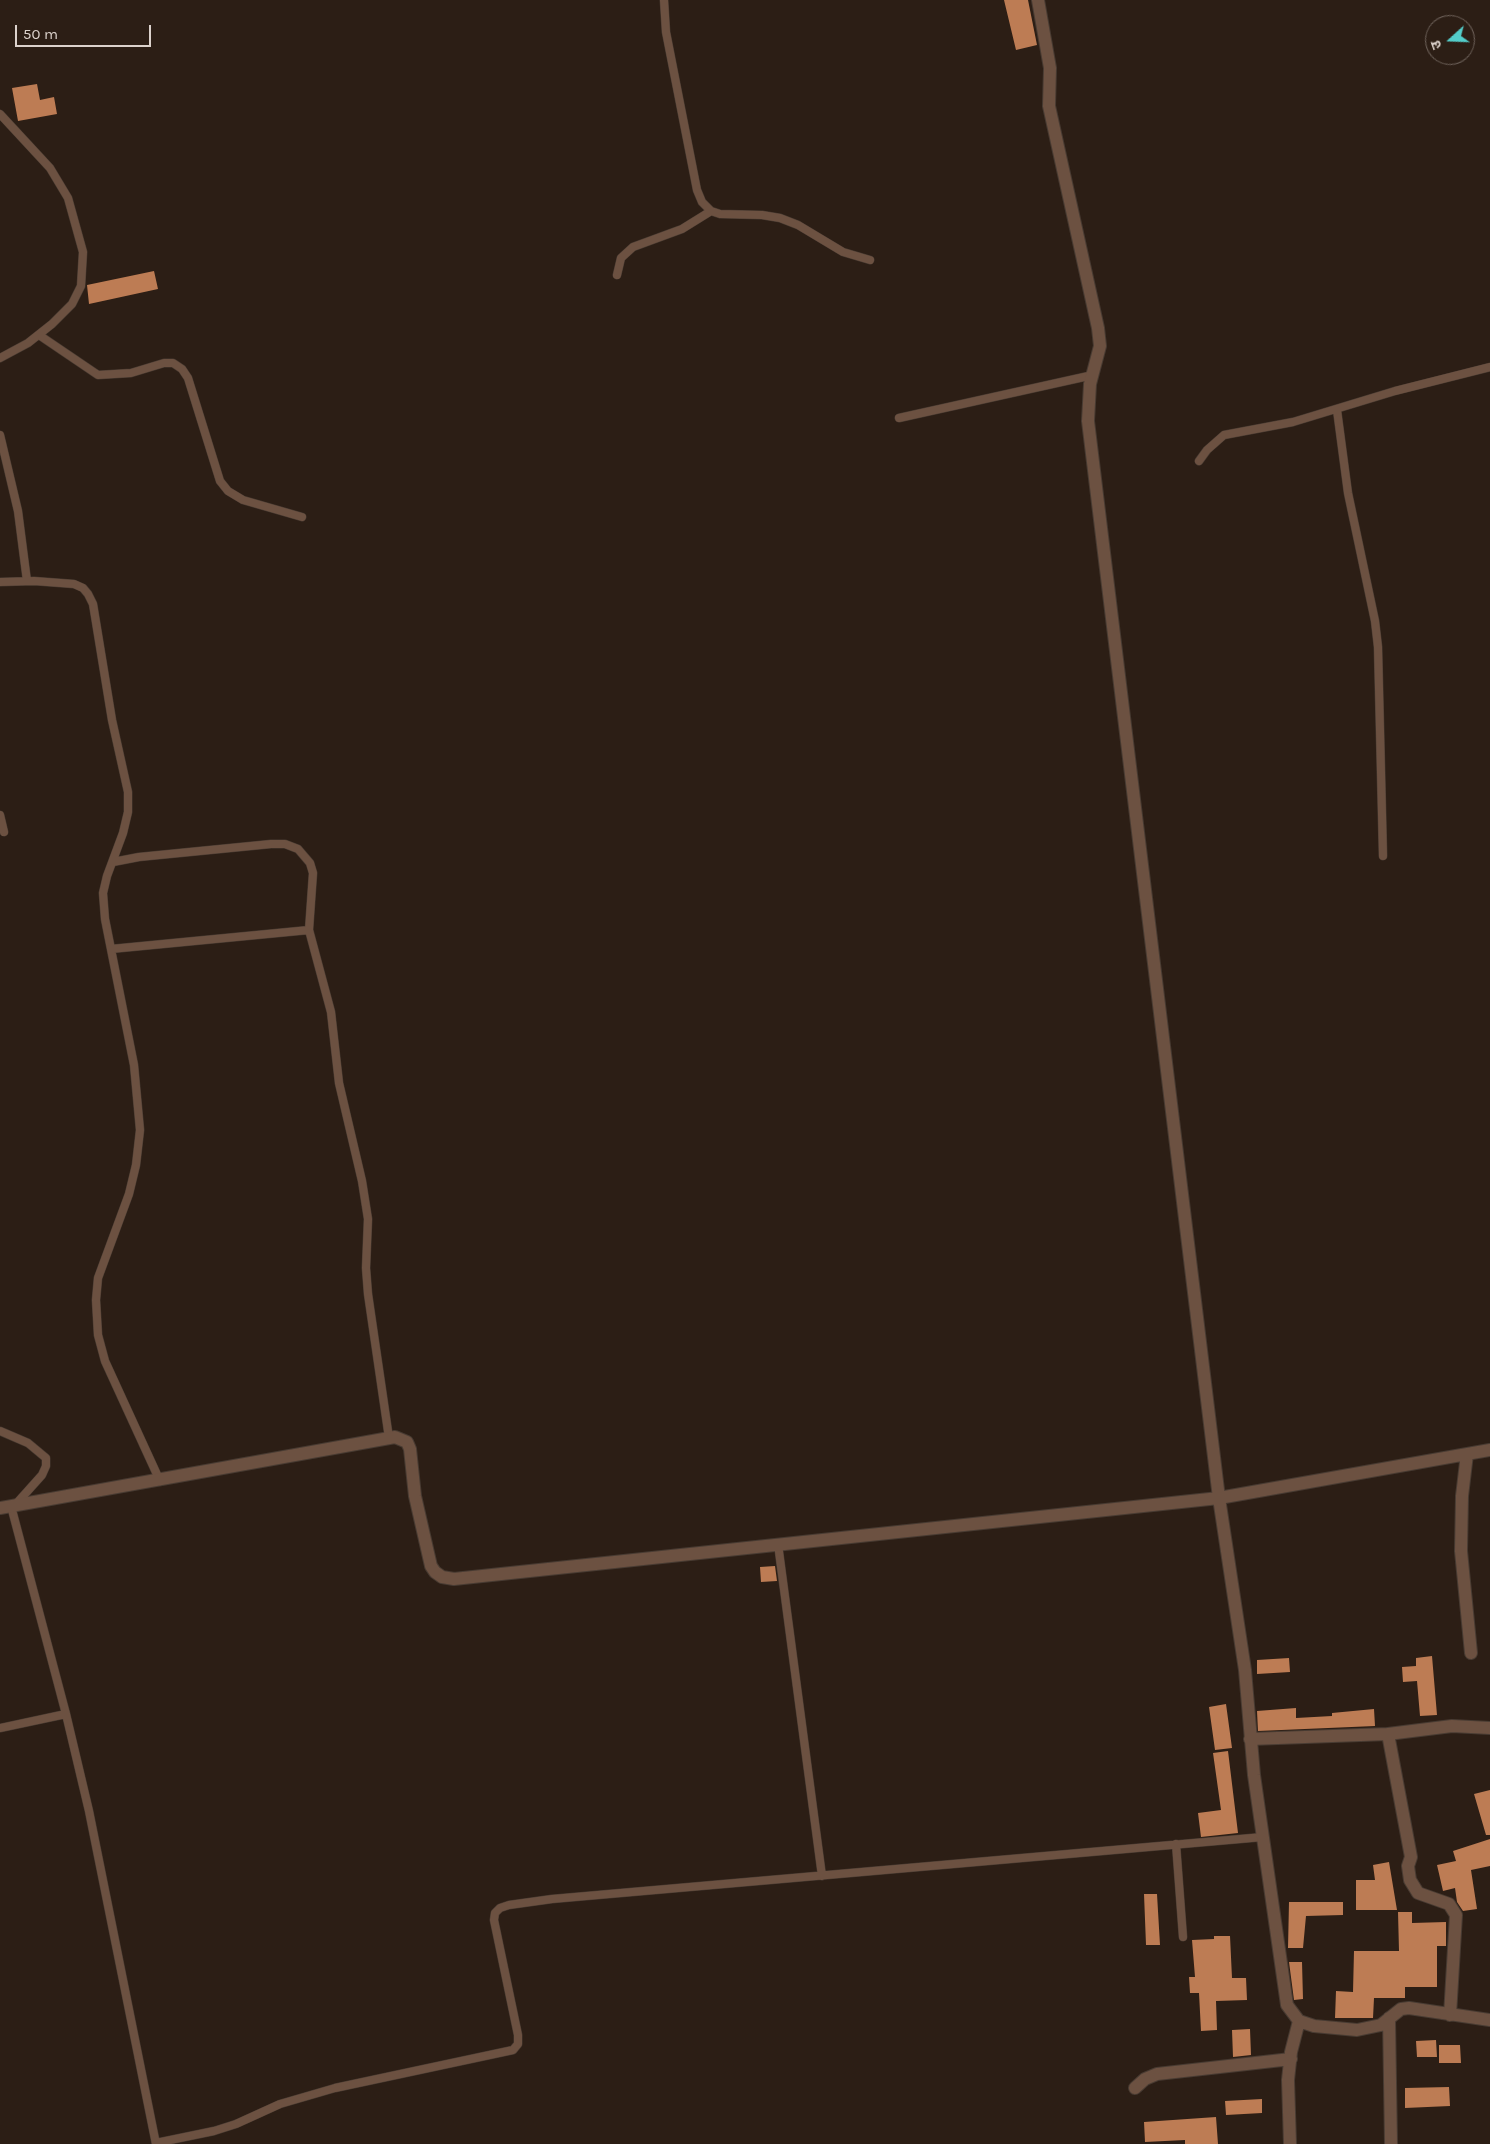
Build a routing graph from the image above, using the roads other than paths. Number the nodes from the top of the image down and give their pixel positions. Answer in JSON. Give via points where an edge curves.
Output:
{"nodes":[{"id":1,"x":664,"y":0,"type":"edge"},
{"id":2,"x":1038,"y":0,"type":"edge"},
{"id":3,"x":0,"y":114,"type":"edge"},
{"id":4,"x":711,"y":211,"type":"junction"},
{"id":5,"x":870,"y":260,"type":"dead end"},
{"id":6,"x":617,"y":275,"type":"dead end"},
{"id":7,"x":39,"y":335,"type":"junction"},
{"id":8,"x":0,"y":358,"type":"edge"},
{"id":9,"x":1490,"y":367,"type":"edge"},
{"id":10,"x":1093,"y":375,"type":"junction"},
{"id":11,"x":1337,"y":410,"type":"junction"},
{"id":12,"x":899,"y":418,"type":"dead end"},
{"id":13,"x":0,"y":435,"type":"edge"},
{"id":14,"x":1199,"y":461,"type":"dead end"},
{"id":15,"x":302,"y":517,"type":"dead end"},
{"id":16,"x":0,"y":582,"type":"edge"},
{"id":17,"x":27,"y":582,"type":"junction"},
{"id":18,"x":0,"y":815,"type":"edge"},
{"id":19,"x":4,"y":832,"type":"dead end"},
{"id":20,"x":1383,"y":856,"type":"dead end"},
{"id":21,"x":113,"y":862,"type":"junction"},
{"id":22,"x":309,"y":930,"type":"junction"},
{"id":23,"x":111,"y":949,"type":"junction"},
{"id":24,"x":0,"y":1431,"type":"edge"},
{"id":25,"x":389,"y":1438,"type":"junction"},
{"id":26,"x":1490,"y":1450,"type":"edge"},
{"id":27,"x":1467,"y":1454,"type":"junction"},
{"id":28,"x":160,"y":1480,"type":"junction"},
{"id":29,"x":1220,"y":1498,"type":"junction"},
{"id":30,"x":8,"y":1507,"type":"edge"},
{"id":31,"x":778,"y":1544,"type":"junction"},
{"id":32,"x":1471,"y":1654,"type":"dead end"},
{"id":33,"x":66,"y":1714,"type":"junction"},
{"id":34,"x":0,"y":1728,"type":"edge"},
{"id":35,"x":1490,"y":1728,"type":"edge"},
{"id":36,"x":1388,"y":1734,"type":"junction"},
{"id":37,"x":1250,"y":1739,"type":"junction"},
{"id":38,"x":1263,"y":1837,"type":"junction"},
{"id":39,"x":1176,"y":1844,"type":"junction"},
{"id":40,"x":822,"y":1876,"type":"junction"},
{"id":41,"x":1183,"y":1937,"type":"dead end"},
{"id":42,"x":1450,"y":2015,"type":"junction"},
{"id":43,"x":1389,"y":2018,"type":"junction"},
{"id":44,"x":1490,"y":2020,"type":"edge"},
{"id":45,"x":1299,"y":2021,"type":"junction"},
{"id":46,"x":1291,"y":2058,"type":"junction"},
{"id":47,"x":1136,"y":2088,"type":"dead end"},
{"id":48,"x":156,"y":2144,"type":"edge"},
{"id":49,"x":1290,"y":2144,"type":"edge"},
{"id":50,"x":1391,"y":2144,"type":"edge"}],
"edges":[{"from":1,"to":4,"type":"lane","via":[[666,32],[697,190]]},
{"from":2,"to":10,"type":"street","via":[[1050,68],[1049,106],[1098,328],[1100,346]]},
{"from":3,"to":7,"type":"lane","via":[[50,168],[68,198],[83,252],[81,286],[72,304]]},
{"from":4,"to":5,"type":"lane","via":[[780,218],[843,252]]},
{"from":4,"to":6,"type":"lane","via":[[682,229],[633,247],[621,258]]},
{"from":7,"to":8,"type":"lane"},
{"from":7,"to":15,"type":"lane","via":[[98,375],[131,373],[173,363],[182,369],[188,378],[220,481],[228,491],[243,500]]},
{"from":9,"to":11,"type":"lane","via":[[1395,391]]},
{"from":10,"to":12,"type":"lane"},
{"from":10,"to":29,"type":"street","via":[[1088,421]]},
{"from":11,"to":14,"type":"lane","via":[[1224,436]]},
{"from":11,"to":20,"type":"lane","via":[[1348,493],[1378,647]]},
{"from":13,"to":17,"type":"lane","via":[[18,511]]},
{"from":16,"to":17,"type":"lane"},
{"from":17,"to":21,"type":"lane","via":[[74,584],[83,588],[93,604],[112,720],[128,792],[126,819]]},
{"from":18,"to":19,"type":"lane"},
{"from":21,"to":22,"type":"lane","via":[[285,844],[305,855],[313,873]]},
{"from":21,"to":23,"type":"lane","via":[[104,893]]},
{"from":22,"to":23,"type":"lane"},
{"from":22,"to":25,"type":"lane","via":[[331,1012],[340,1083],[368,1219],[368,1294]]},
{"from":23,"to":28,"type":"lane","via":[[134,1065],[140,1130],[129,1194],[98,1278],[98,1335],[105,1361]]},
{"from":24,"to":30,"type":"lane","via":[[28,1443],[46,1458],[42,1475]]},
{"from":25,"to":28,"type":"street"},
{"from":25,"to":31,"type":"street","via":[[402,1438],[410,1449],[427,1555],[434,1572],[442,1577],[474,1577]]},
{"from":26,"to":27,"type":"street"},
{"from":27,"to":29,"type":"street"},
{"from":27,"to":32,"type":"street","via":[[1461,1551]]},
{"from":28,"to":30,"type":"street"},
{"from":29,"to":31,"type":"street"},
{"from":29,"to":37,"type":"street","via":[[1245,1670]]},
{"from":30,"to":33,"type":"lane"},
{"from":31,"to":40,"type":"lane"},
{"from":33,"to":34,"type":"lane"},
{"from":33,"to":48,"type":"lane"},
{"from":35,"to":36,"type":"street","via":[[1452,1726]]},
{"from":36,"to":37,"type":"street"},
{"from":36,"to":42,"type":"street","via":[[1411,1857],[1408,1866],[1410,1880],[1418,1893],[1449,1904],[1456,1915]]},
{"from":37,"to":38,"type":"street"},
{"from":38,"to":39,"type":"lane"},
{"from":38,"to":45,"type":"street","via":[[1285,1997],[1291,2013]]},
{"from":39,"to":40,"type":"lane"},
{"from":39,"to":41,"type":"lane"},
{"from":40,"to":48,"type":"lane","via":[[552,1899],[500,1908],[494,1920],[518,2035],[518,2044],[513,2050],[335,2088],[280,2104],[214,2131]]},
{"from":42,"to":43,"type":"street","via":[[1409,2008],[1401,2009]]},
{"from":42,"to":44,"type":"street"},
{"from":43,"to":45,"type":"street","via":[[1375,2027],[1357,2030],[1314,2026]]},
{"from":43,"to":50,"type":"street"},
{"from":45,"to":46,"type":"street"},
{"from":46,"to":47,"type":"street","via":[[1166,2072],[1145,2079]]},
{"from":46,"to":49,"type":"street","via":[[1288,2080]]}]}
